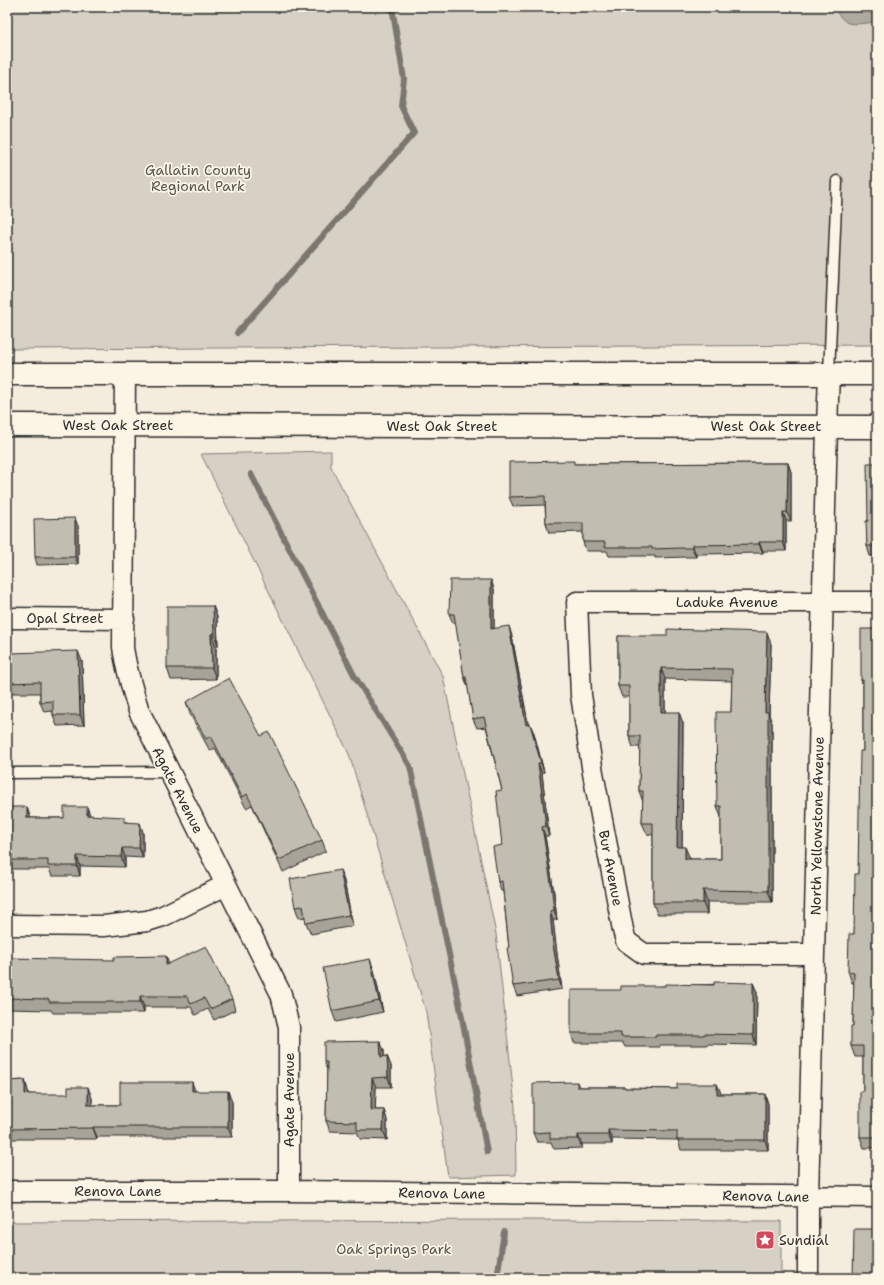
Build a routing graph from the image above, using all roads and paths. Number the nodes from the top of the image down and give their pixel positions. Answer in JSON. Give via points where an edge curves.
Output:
{"nodes":[{"id":1,"x":837,"y":181,"type":"dead end"},
{"id":2,"x":7,"y":374,"type":"edge"},
{"id":3,"x":125,"y":374,"type":"junction"},
{"id":4,"x":829,"y":374,"type":"junction"},
{"id":5,"x":877,"y":374,"type":"edge"},
{"id":6,"x":7,"y":425,"type":"edge"},
{"id":7,"x":124,"y":425,"type":"junction"},
{"id":8,"x":827,"y":426,"type":"junction"},
{"id":9,"x":877,"y":427,"type":"edge"},
{"id":10,"x":577,"y":602,"type":"joint"},
{"id":11,"x":823,"y":602,"type":"junction"},
{"id":12,"x":877,"y":602,"type":"edge"},
{"id":13,"x":7,"y":618,"type":"edge"},
{"id":14,"x":124,"y":619,"type":"junction"},
{"id":15,"x":169,"y":772,"type":"junction"},
{"id":16,"x":7,"y":773,"type":"edge"},
{"id":17,"x":226,"y":885,"type":"junction"},
{"id":18,"x":7,"y":925,"type":"edge"},
{"id":19,"x":814,"y":954,"type":"junction"},
{"id":20,"x":7,"y":1191,"type":"edge"},
{"id":21,"x":289,"y":1191,"type":"junction"},
{"id":22,"x":808,"y":1197,"type":"junction"},
{"id":23,"x":877,"y":1197,"type":"edge"},
{"id":24,"x":808,"y":1278,"type":"edge"}],
"edges":[{"from":1,"to":4,"type":"lane"},
{"from":2,"to":3,"type":"main road"},
{"from":3,"to":4,"type":"main road"},
{"from":3,"to":7,"type":"street","name":"Agate Avenue"},
{"from":4,"to":5,"type":"main road"},
{"from":4,"to":8,"type":"street","name":"North Yellowstone Avenue"},
{"from":6,"to":7,"type":"main road","name":"West Oak Street"},
{"from":7,"to":8,"type":"main road","name":"West Oak Street"},
{"from":7,"to":14,"type":"street","name":"Agate Avenue"},
{"from":8,"to":9,"type":"main road","name":"West Oak Street"},
{"from":8,"to":11,"type":"street","name":"North Yellowstone Avenue"},
{"from":10,"to":11,"type":"street","name":"Laduke Avenue"},
{"from":10,"to":19,"type":"street","name":"Bur Avenue","via":[[581,695],[593,774],[626,941],[644,954]]},
{"from":11,"to":12,"type":"street","name":"Laduke Avenue"},
{"from":11,"to":19,"type":"street","name":"North Yellowstone Avenue"},
{"from":13,"to":14,"type":"street","name":"Opal Street"},
{"from":14,"to":15,"type":"street","name":"Agate Avenue","via":[[123,647],[130,685],[139,711]]},
{"from":15,"to":16,"type":"lane"},
{"from":15,"to":17,"type":"street","name":"Agate Avenue"},
{"from":17,"to":18,"type":"street","via":[[163,916],[147,921],[104,926]]},
{"from":17,"to":21,"type":"street","name":"Agate Avenue","via":[[281,994],[289,1027]]},
{"from":19,"to":22,"type":"street","name":"North Yellowstone Avenue"},
{"from":20,"to":21,"type":"street","name":"Renova Lane"},
{"from":21,"to":22,"type":"street","name":"Renova Lane"},
{"from":22,"to":23,"type":"street","name":"Renova Lane"},
{"from":22,"to":24,"type":"street","name":"North Yellowstone Avenue"}]}
